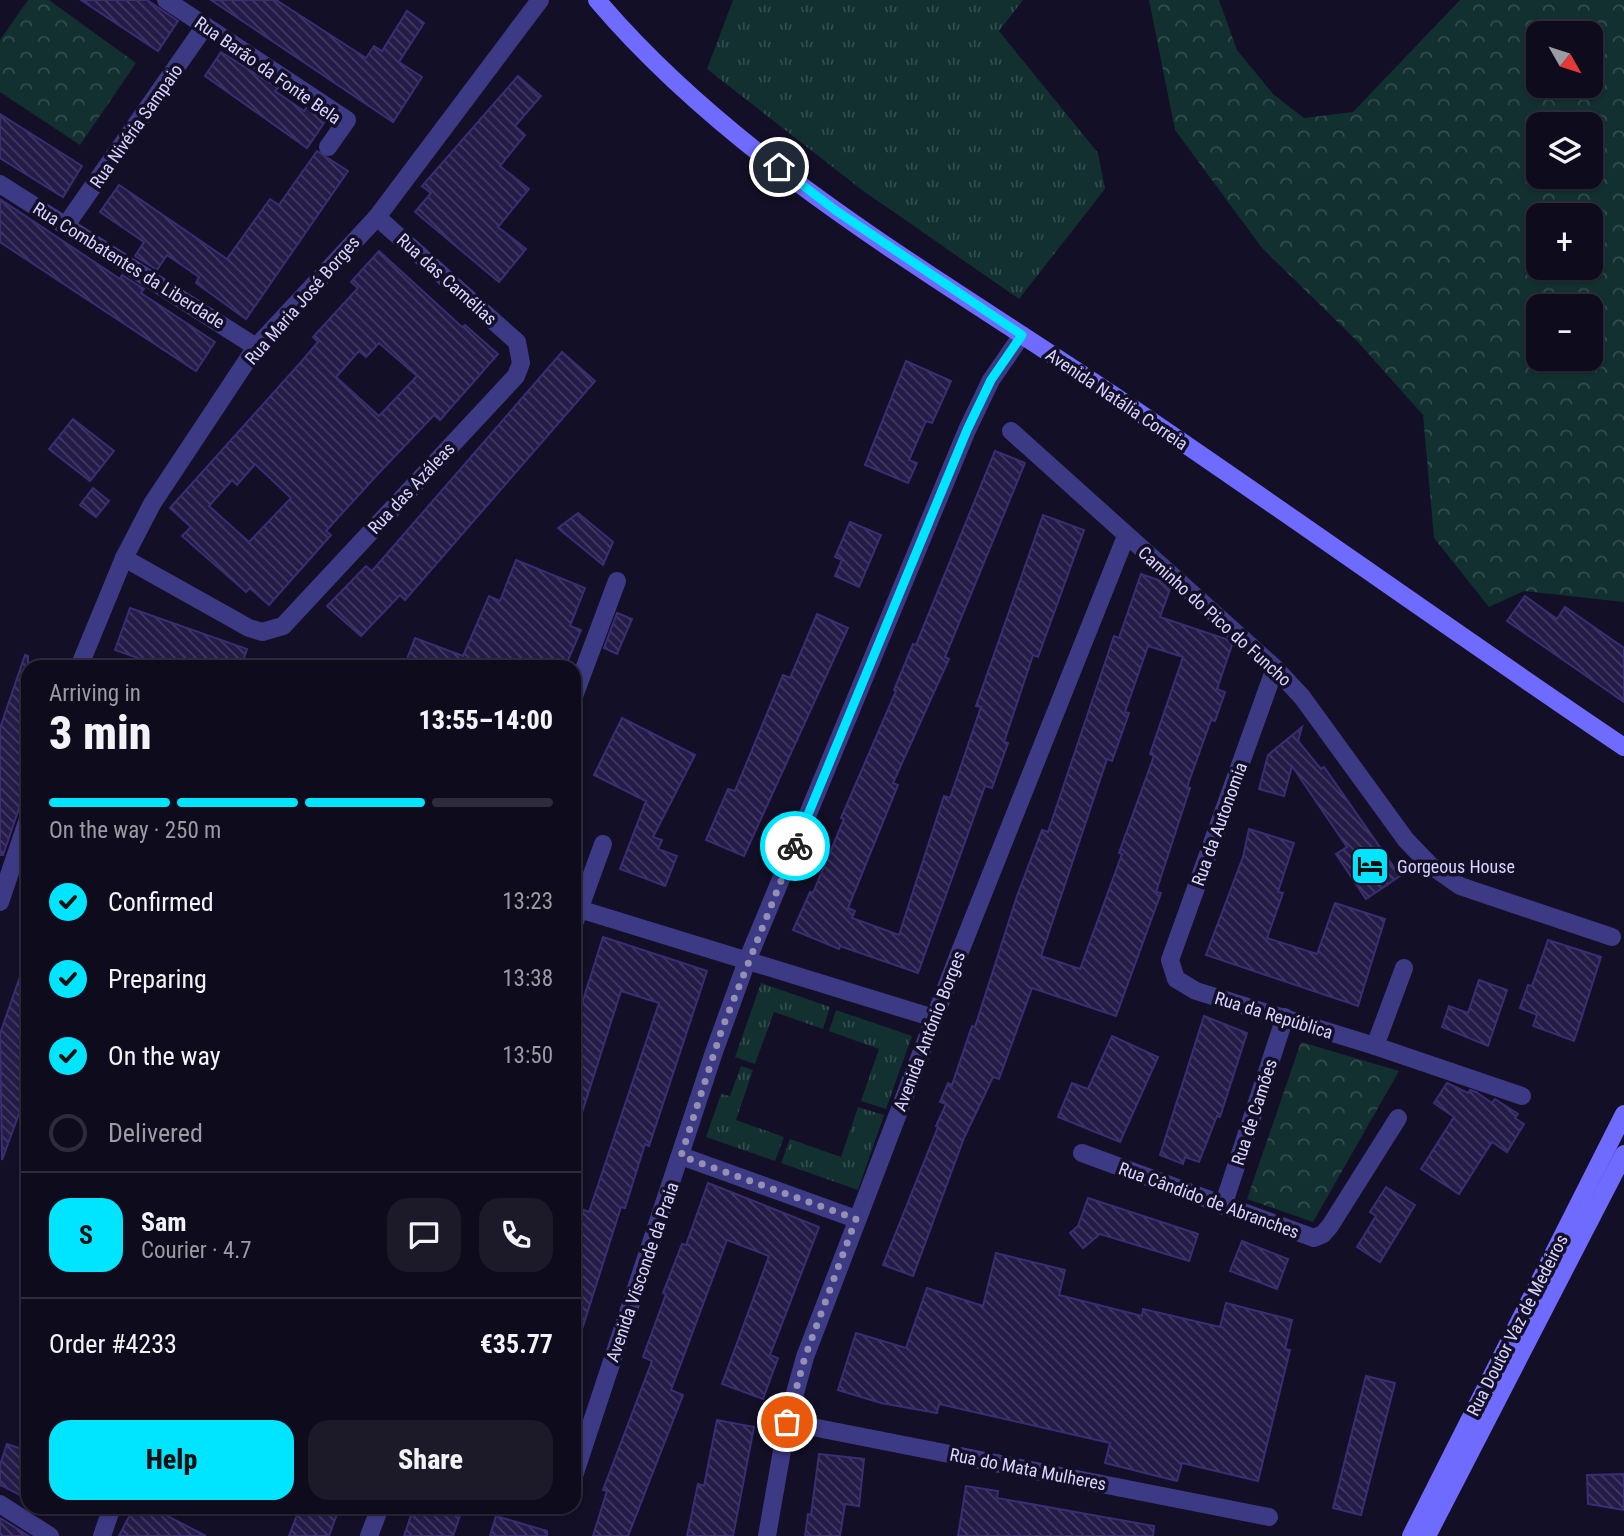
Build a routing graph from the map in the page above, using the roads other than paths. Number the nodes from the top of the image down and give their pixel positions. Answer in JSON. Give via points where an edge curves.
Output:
{"nodes":[{"id":1,"x":166,"y":0,"type":"edge"},
{"id":2,"x":540,"y":0,"type":"edge"},
{"id":3,"x":597,"y":0,"type":"edge"},
{"id":4,"x":205,"y":26,"type":"junction"},
{"id":5,"x":328,"y":147,"type":"dead end"},
{"id":6,"x":0,"y":184,"type":"edge"},
{"id":7,"x":377,"y":216,"type":"junction"},
{"id":8,"x":66,"y":225,"type":"junction"},
{"id":9,"x":1022,"y":335,"type":"junction"},
{"id":10,"x":517,"y":342,"type":"joint"},
{"id":11,"x":256,"y":347,"type":"junction"},
{"id":12,"x":1011,"y":431,"type":"dead end"},
{"id":13,"x":1126,"y":536,"type":"junction"},
{"id":14,"x":124,"y":558,"type":"junction"},
{"id":15,"x":617,"y":581,"type":"dead end"},
{"id":16,"x":82,"y":660,"type":"edge"},
{"id":17,"x":1275,"y":668,"type":"junction"},
{"id":18,"x":581,"y":677,"type":"edge"},
{"id":19,"x":1624,"y":747,"type":"edge"},
{"id":20,"x":21,"y":840,"type":"edge"},
{"id":21,"x":603,"y":844,"type":"dead end"},
{"id":22,"x":0,"y":902,"type":"edge"},
{"id":23,"x":581,"y":906,"type":"edge"},
{"id":24,"x":581,"y":918,"type":"edge"},
{"id":25,"x":1612,"y":937,"type":"dead end"},
{"id":26,"x":747,"y":961,"type":"junction"},
{"id":27,"x":1404,"y":968,"type":"dead end"},
{"id":28,"x":1176,"y":979,"type":"joint"},
{"id":29,"x":1285,"y":1017,"type":"junction"},
{"id":30,"x":934,"y":1018,"type":"junction"},
{"id":31,"x":1375,"y":1046,"type":"junction"},
{"id":32,"x":1522,"y":1096,"type":"dead end"},
{"id":33,"x":1624,"y":1114,"type":"edge"},
{"id":34,"x":1398,"y":1118,"type":"dead end"},
{"id":35,"x":1082,"y":1153,"type":"dead end"},
{"id":36,"x":1624,"y":1154,"type":"edge"},
{"id":37,"x":681,"y":1156,"type":"junction"},
{"id":38,"x":1223,"y":1206,"type":"junction"},
{"id":39,"x":856,"y":1219,"type":"junction"},
{"id":40,"x":787,"y":1422,"type":"junction"},
{"id":41,"x":581,"y":1455,"type":"edge"},
{"id":42,"x":0,"y":1504,"type":"edge"},
{"id":43,"x":110,"y":1514,"type":"edge"},
{"id":44,"x":377,"y":1514,"type":"edge"},
{"id":45,"x":1269,"y":1517,"type":"dead end"},
{"id":46,"x":50,"y":1536,"type":"edge"},
{"id":47,"x":102,"y":1536,"type":"edge"},
{"id":48,"x":369,"y":1536,"type":"edge"},
{"id":49,"x":767,"y":1536,"type":"edge"},
{"id":50,"x":1411,"y":1536,"type":"edge"},
{"id":51,"x":1427,"y":1536,"type":"edge"}],
"edges":[{"from":1,"to":4,"type":"street","name":"Rua Barão da Fonte Bela"},
{"from":2,"to":7,"type":"street","name":"Rua Maria José Borges"},
{"from":3,"to":9,"type":"street","name":"Avenida Natália Correia","via":[[724,123],[815,197]]},
{"from":4,"to":5,"type":"street","name":"Rua Barão da Fonte Bela","via":[[347,120]]},
{"from":4,"to":8,"type":"street","name":"Rua Nivéria Sampaio"},
{"from":6,"to":8,"type":"street","name":"Rua Combatentes da Liberdade"},
{"from":7,"to":10,"type":"street","name":"Rua das Camélias"},
{"from":7,"to":11,"type":"street","name":"Rua Maria José Borges"},
{"from":8,"to":11,"type":"street","name":"Rua Combatentes da Liberdade"},
{"from":9,"to":19,"type":"street","name":"Avenida Natália Correia"},
{"from":9,"to":26,"type":"street","name":"Avenida Visconde da Praia","via":[[991,380],[967,430]]},
{"from":10,"to":14,"type":"street","name":"Rua das Azáleas","via":[[521,363],[516,376],[283,626],[261,632],[249,628]]},
{"from":11,"to":14,"type":"street","name":"Rua Maria José Borges","via":[[187,449]]},
{"from":12,"to":13,"type":"street","name":"Caminho do Pico do Funcho"},
{"from":13,"to":17,"type":"street","name":"Caminho do Pico do Funcho"},
{"from":13,"to":30,"type":"street","name":"Avenida António Borges"},
{"from":14,"to":16,"type":"street","name":"Rua Maria José Borges"},
{"from":15,"to":18,"type":"street"},
{"from":17,"to":25,"type":"street","name":"Caminho do Pico do Funcho","via":[[1430,865],[1460,886]]},
{"from":17,"to":28,"type":"street","name":"Rua da Autonomia","via":[[1170,960]]},
{"from":20,"to":22,"type":"street"},
{"from":21,"to":23,"type":"street"},
{"from":24,"to":26,"type":"street"},
{"from":26,"to":30,"type":"street"},
{"from":26,"to":37,"type":"street","name":"Avenida Visconde da Praia"},
{"from":27,"to":31,"type":"street"},
{"from":28,"to":29,"type":"street","name":"Rua da República","via":[[1196,991]]},
{"from":29,"to":31,"type":"street","name":"Rua da República"},
{"from":29,"to":38,"type":"street","name":"Rua de Camões"},
{"from":30,"to":39,"type":"street","name":"Avenida António Borges"},
{"from":31,"to":32,"type":"street","name":"Rua da República"},
{"from":33,"to":50,"type":"street","name":"Rua Doutor Vaz de Medeiros"},
{"from":34,"to":38,"type":"street","name":"Rua Cândido de Abranches","via":[[1323,1234],[1314,1238],[1297,1234]]},
{"from":35,"to":38,"type":"street","name":"Rua Cândido de Abranches"},
{"from":36,"to":51,"type":"street","name":"Rua Doutor Vaz de Medeiros"},
{"from":37,"to":39,"type":"street"},
{"from":37,"to":41,"type":"street","name":"Avenida Visconde da Praia"},
{"from":39,"to":40,"type":"street","name":"Avenida António Borges","via":[[805,1357]]},
{"from":40,"to":45,"type":"street","name":"Rua do Mata Mulheres"},
{"from":40,"to":49,"type":"street","name":"Avenida António Borges"},
{"from":42,"to":46,"type":"street"},
{"from":43,"to":47,"type":"street"},
{"from":44,"to":48,"type":"street"}]}
